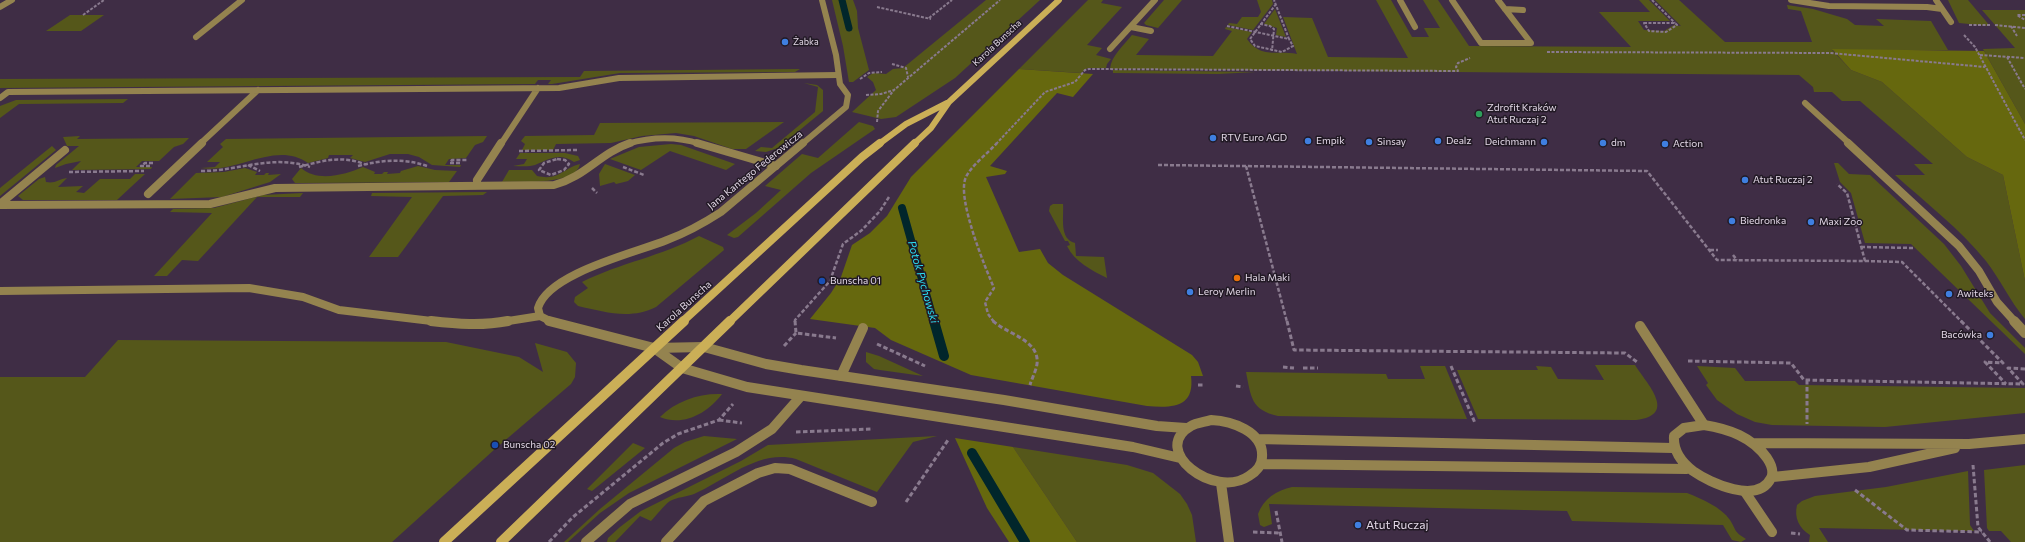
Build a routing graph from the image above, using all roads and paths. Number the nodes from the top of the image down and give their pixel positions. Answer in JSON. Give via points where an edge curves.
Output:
{"nodes":[{"id":1,"x":12,"y":0,"type":"edge"},
{"id":2,"x":104,"y":0,"type":"edge"},
{"id":3,"x":242,"y":0,"type":"edge"},
{"id":4,"x":822,"y":0,"type":"edge"},
{"id":5,"x":952,"y":0,"type":"edge"},
{"id":6,"x":1000,"y":0,"type":"edge"},
{"id":7,"x":1059,"y":0,"type":"edge"},
{"id":8,"x":1155,"y":0,"type":"edge"},
{"id":9,"x":1274,"y":0,"type":"edge"},
{"id":10,"x":1400,"y":0,"type":"edge"},
{"id":11,"x":1452,"y":0,"type":"edge"},
{"id":12,"x":1498,"y":0,"type":"edge"},
{"id":13,"x":1652,"y":0,"type":"edge"},
{"id":14,"x":1791,"y":0,"type":"edge"},
{"id":15,"x":1936,"y":0,"type":"edge"},
{"id":16,"x":1276,"y":4,"type":"junction"},
{"id":17,"x":0,"y":7,"type":"edge"},
{"id":18,"x":877,"y":7,"type":"dead end"},
{"id":19,"x":1505,"y":9,"type":"junction"},
{"id":20,"x":1942,"y":9,"type":"junction"},
{"id":21,"x":1523,"y":10,"type":"dead end"},
{"id":22,"x":83,"y":15,"type":"dead end"},
{"id":23,"x":2025,"y":16,"type":"edge"},
{"id":24,"x":2025,"y":20,"type":"edge"},
{"id":25,"x":1951,"y":22,"type":"junction"},
{"id":26,"x":1675,"y":23,"type":"junction"},
{"id":27,"x":1260,"y":24,"type":"junction"},
{"id":28,"x":1992,"y":25,"type":"dead end"},
{"id":29,"x":1995,"y":25,"type":"dead end"},
{"id":30,"x":1227,"y":26,"type":"dead end"},
{"id":31,"x":2011,"y":26,"type":"junction"},
{"id":32,"x":1131,"y":27,"type":"junction"},
{"id":33,"x":1415,"y":28,"type":"dead end"},
{"id":34,"x":2025,"y":28,"type":"edge"},
{"id":35,"x":1151,"y":31,"type":"dead end"},
{"id":36,"x":1255,"y":32,"type":"junction"},
{"id":37,"x":1273,"y":36,"type":"junction"},
{"id":38,"x":2017,"y":36,"type":"dead end"},
{"id":39,"x":196,"y":37,"type":"dead end"},
{"id":40,"x":1289,"y":39,"type":"junction"},
{"id":41,"x":1110,"y":49,"type":"dead end"},
{"id":42,"x":1272,"y":51,"type":"junction"},
{"id":43,"x":1541,"y":52,"type":"dead end"},
{"id":44,"x":1979,"y":55,"type":"junction"},
{"id":45,"x":1474,"y":56,"type":"dead end"},
{"id":46,"x":2006,"y":57,"type":"junction"},
{"id":47,"x":2025,"y":58,"type":"edge"},
{"id":48,"x":892,"y":64,"type":"dead end"},
{"id":49,"x":1985,"y":67,"type":"junction"},
{"id":50,"x":882,"y":72,"type":"dead end"},
{"id":51,"x":838,"y":75,"type":"junction"},
{"id":52,"x":907,"y":79,"type":"junction"},
{"id":53,"x":538,"y":88,"type":"junction"},
{"id":54,"x":2025,"y":88,"type":"edge"},
{"id":55,"x":258,"y":90,"type":"junction"},
{"id":56,"x":894,"y":90,"type":"junction"},
{"id":57,"x":848,"y":95,"type":"junction"},
{"id":58,"x":0,"y":98,"type":"edge"},
{"id":59,"x":950,"y":102,"type":"junction"},
{"id":60,"x":1805,"y":103,"type":"dead end"},
{"id":61,"x":877,"y":122,"type":"dead end"},
{"id":62,"x":2025,"y":140,"type":"edge"},
{"id":63,"x":522,"y":145,"type":"dead end"},
{"id":64,"x":65,"y":150,"type":"dead end"},
{"id":65,"x":515,"y":157,"type":"dead end"},
{"id":66,"x":466,"y":160,"type":"dead end"},
{"id":67,"x":469,"y":160,"type":"dead end"},
{"id":68,"x":147,"y":163,"type":"dead end"},
{"id":69,"x":460,"y":163,"type":"dead end"},
{"id":70,"x":144,"y":166,"type":"dead end"},
{"id":71,"x":200,"y":166,"type":"dead end"},
{"id":72,"x":776,"y":166,"type":"junction"},
{"id":73,"x":1158,"y":166,"type":"dead end"},
{"id":74,"x":1246,"y":166,"type":"junction"},
{"id":75,"x":196,"y":171,"type":"dead end"},
{"id":76,"x":477,"y":180,"type":"dead end"},
{"id":77,"x":1837,"y":184,"type":"dead end"},
{"id":78,"x":451,"y":187,"type":"junction"},
{"id":79,"x":148,"y":194,"type":"dead end"},
{"id":80,"x":890,"y":195,"type":"dead end"},
{"id":81,"x":0,"y":205,"type":"edge"},
{"id":82,"x":1861,"y":247,"type":"junction"},
{"id":83,"x":1915,"y":248,"type":"dead end"},
{"id":84,"x":1709,"y":250,"type":"junction"},
{"id":85,"x":1718,"y":250,"type":"dead end"},
{"id":86,"x":1733,"y":255,"type":"dead end"},
{"id":87,"x":1737,"y":260,"type":"junction"},
{"id":88,"x":1865,"y":261,"type":"junction"},
{"id":89,"x":0,"y":292,"type":"edge"},
{"id":90,"x":540,"y":316,"type":"junction"},
{"id":91,"x":1640,"y":326,"type":"dead end"},
{"id":92,"x":863,"y":328,"type":"dead end"},
{"id":93,"x":2025,"y":333,"type":"edge"},
{"id":94,"x":858,"y":341,"type":"junction"},
{"id":95,"x":704,"y":347,"type":"junction"},
{"id":96,"x":654,"y":348,"type":"junction"},
{"id":97,"x":1643,"y":365,"type":"dead end"},
{"id":98,"x":1451,"y":366,"type":"dead end"},
{"id":99,"x":1689,"y":366,"type":"dead end"},
{"id":100,"x":1283,"y":367,"type":"dead end"},
{"id":101,"x":682,"y":368,"type":"junction"},
{"id":102,"x":1294,"y":368,"type":"dead end"},
{"id":103,"x":1303,"y":368,"type":"dead end"},
{"id":104,"x":1318,"y":368,"type":"dead end"},
{"id":105,"x":929,"y":369,"type":"dead end"},
{"id":106,"x":2025,"y":369,"type":"edge"},
{"id":107,"x":841,"y":376,"type":"junction"},
{"id":108,"x":1807,"y":380,"type":"junction"},
{"id":109,"x":2006,"y":384,"type":"junction"},
{"id":110,"x":1198,"y":385,"type":"dead end"},
{"id":111,"x":1204,"y":385,"type":"dead end"},
{"id":112,"x":1236,"y":386,"type":"dead end"},
{"id":113,"x":1243,"y":387,"type":"dead end"},
{"id":114,"x":1028,"y":389,"type":"dead end"},
{"id":115,"x":801,"y":396,"type":"junction"},
{"id":116,"x":718,"y":420,"type":"dead end"},
{"id":117,"x":1475,"y":424,"type":"dead end"},
{"id":118,"x":1704,"y":425,"type":"junction"},
{"id":119,"x":1186,"y":428,"type":"junction"},
{"id":120,"x":772,"y":429,"type":"junction"},
{"id":121,"x":874,"y":429,"type":"dead end"},
{"id":122,"x":1807,"y":430,"type":"dead end"},
{"id":123,"x":952,"y":433,"type":"dead end"},
{"id":124,"x":1256,"y":439,"type":"junction"},
{"id":125,"x":2025,"y":439,"type":"edge"},
{"id":126,"x":1752,"y":442,"type":"junction"},
{"id":127,"x":663,"y":443,"type":"dead end"},
{"id":128,"x":1969,"y":444,"type":"junction"},
{"id":129,"x":1673,"y":448,"type":"junction"},
{"id":130,"x":1180,"y":458,"type":"junction"},
{"id":131,"x":1262,"y":464,"type":"junction"},
{"id":132,"x":1973,"y":465,"type":"dead end"},
{"id":133,"x":1687,"y":469,"type":"junction"},
{"id":134,"x":1773,"y":476,"type":"junction"},
{"id":135,"x":1221,"y":483,"type":"junction"},
{"id":136,"x":1851,"y":489,"type":"dead end"},
{"id":137,"x":1745,"y":492,"type":"junction"},
{"id":138,"x":872,"y":502,"type":"dead end"},
{"id":139,"x":906,"y":502,"type":"dead end"},
{"id":140,"x":1276,"y":511,"type":"dead end"},
{"id":141,"x":1253,"y":532,"type":"dead end"},
{"id":142,"x":1772,"y":532,"type":"dead end"},
{"id":143,"x":1982,"y":532,"type":"junction"},
{"id":144,"x":1280,"y":533,"type":"junction"},
{"id":145,"x":1790,"y":533,"type":"dead end"},
{"id":146,"x":1800,"y":534,"type":"dead end"},
{"id":147,"x":444,"y":542,"type":"edge"},
{"id":148,"x":501,"y":542,"type":"edge"},
{"id":149,"x":548,"y":542,"type":"edge"},
{"id":150,"x":586,"y":542,"type":"edge"},
{"id":151,"x":666,"y":542,"type":"edge"},
{"id":152,"x":1229,"y":542,"type":"edge"},
{"id":153,"x":1282,"y":542,"type":"edge"},
{"id":154,"x":1990,"y":542,"type":"edge"}],
"edges":[{"from":1,"to":17,"type":"street"},
{"from":2,"to":22,"type":"path"},
{"from":3,"to":39,"type":"street"},
{"from":4,"to":51,"type":"street","via":[[836,55]]},
{"from":5,"to":18,"type":"path","via":[[930,19]]},
{"from":6,"to":52,"type":"path"},
{"from":7,"to":59,"type":"main road","name":"Karola Bunscha"},
{"from":8,"to":32,"type":"street"},
{"from":9,"to":16,"type":"path"},
{"from":10,"to":33,"type":"street"},
{"from":11,"to":19,"type":"street","via":[[1481,43],[1531,43]]},
{"from":12,"to":19,"type":"street"},
{"from":13,"to":26,"type":"path"},
{"from":14,"to":20,"type":"street","via":[[1829,6]]},
{"from":15,"to":20,"type":"street"},
{"from":16,"to":27,"type":"path"},
{"from":16,"to":40,"type":"path"},
{"from":19,"to":21,"type":"street"},
{"from":20,"to":25,"type":"street"},
{"from":23,"to":24,"type":"path","via":[[2017,15]]},
{"from":25,"to":28,"type":"path"},
{"from":25,"to":44,"type":"path","via":[[1975,47]]},
{"from":26,"to":26,"type":"path","via":[[1678,25],[1666,32],[1649,31],[1644,24]]},
{"from":27,"to":36,"type":"path"},
{"from":27,"to":37,"type":"path","via":[[1274,29]]},
{"from":29,"to":31,"type":"path"},
{"from":30,"to":36,"type":"path"},
{"from":31,"to":34,"type":"path"},
{"from":31,"to":38,"type":"path"},
{"from":32,"to":35,"type":"street"},
{"from":32,"to":41,"type":"street"},
{"from":36,"to":37,"type":"path"},
{"from":36,"to":42,"type":"path","via":[[1250,39],[1256,46]]},
{"from":37,"to":40,"type":"path"},
{"from":37,"to":42,"type":"path"},
{"from":40,"to":42,"type":"path","via":[[1293,46],[1282,52]]},
{"from":43,"to":49,"type":"path","via":[[1830,53]]},
{"from":44,"to":46,"type":"path"},
{"from":44,"to":49,"type":"path"},
{"from":45,"to":114,"type":"path","via":[[1458,63],[1458,71],[1089,69],[1075,82],[1045,92],[966,176],[962,187],[978,251],[994,288],[985,302],[987,314],[1000,328],[1028,343],[1036,353],[1037,363]]},
{"from":46,"to":47,"type":"path"},
{"from":46,"to":54,"type":"path"},
{"from":48,"to":52,"type":"path","via":[[906,68]]},
{"from":49,"to":62,"type":"path"},
{"from":50,"to":57,"type":"path","via":[[869,73],[862,77],[853,85]]},
{"from":51,"to":53,"type":"street","via":[[619,78],[559,88]]},
{"from":51,"to":57,"type":"street","via":[[841,87]]},
{"from":52,"to":56,"type":"path"},
{"from":53,"to":55,"type":"street"},
{"from":53,"to":76,"type":"street"},
{"from":55,"to":58,"type":"street","via":[[8,92]]},
{"from":55,"to":79,"type":"street"},
{"from":56,"to":57,"type":"path","via":[[877,95]]},
{"from":56,"to":61,"type":"path","via":[[878,111]]},
{"from":57,"to":72,"type":"street","name":"Jana Kantego Federowicza","via":[[846,107]]},
{"from":59,"to":95,"type":"main road","name":"Karola Bunscha","via":[[931,128]]},
{"from":59,"to":96,"type":"main road","name":"Karola Bunscha","via":[[906,124],[862,157]]},
{"from":60,"to":93,"type":"street","via":[[1959,246],[1979,271],[1997,302]]},
{"from":63,"to":65,"type":"path"},
{"from":64,"to":81,"type":"street"},
{"from":66,"to":69,"type":"path","via":[[452,160],[450,163]]},
{"from":67,"to":78,"type":"path"},
{"from":68,"to":70,"type":"path","via":[[141,166]]},
{"from":71,"to":75,"type":"path"},
{"from":72,"to":78,"type":"street","via":[[727,154],[686,140],[654,139],[638,141],[614,150],[600,157],[580,176],[561,184]]},
{"from":72,"to":90,"type":"street","name":"Jana Kantego Federowicza","via":[[705,222],[656,245],[596,266],[557,286],[547,293],[540,303]]},
{"from":73,"to":74,"type":"path"},
{"from":74,"to":84,"type":"path","via":[[1647,170]]},
{"from":74,"to":97,"type":"path","via":[[1294,350],[1625,353]]},
{"from":77,"to":82,"type":"path","via":[[1847,193]]},
{"from":78,"to":81,"type":"street","via":[[275,188],[210,204]]},
{"from":80,"to":94,"type":"path","via":[[880,211],[862,230],[843,244],[830,281],[795,320],[796,333]]},
{"from":82,"to":83,"type":"path"},
{"from":82,"to":88,"type":"path"},
{"from":84,"to":85,"type":"path"},
{"from":84,"to":87,"type":"path","via":[[1717,260]]},
{"from":86,"to":87,"type":"path"},
{"from":87,"to":88,"type":"path"},
{"from":88,"to":109,"type":"path","via":[[1902,262],[2003,363],[1985,362]]},
{"from":89,"to":90,"type":"street","via":[[249,288],[303,297],[339,310],[453,324],[492,324]]},
{"from":90,"to":96,"type":"street","via":[[551,322]]},
{"from":91,"to":118,"type":"street"},
{"from":92,"to":94,"type":"street"},
{"from":94,"to":105,"type":"path","via":[[884,346]]},
{"from":94,"to":107,"type":"street"},
{"from":95,"to":96,"type":"street"},
{"from":95,"to":101,"type":"main road","name":"Karola Bunscha"},
{"from":95,"to":107,"type":"street","via":[[766,364]]},
{"from":96,"to":101,"type":"street"},
{"from":96,"to":147,"type":"main road","name":"Karola Bunscha"},
{"from":98,"to":117,"type":"path"},
{"from":99,"to":108,"type":"path","via":[[1686,362],[1790,363],[1804,380]]},
{"from":100,"to":102,"type":"path"},
{"from":101,"to":115,"type":"street","via":[[747,387]]},
{"from":101,"to":148,"type":"main road","name":"Karola Bunscha"},
{"from":103,"to":104,"type":"path"},
{"from":106,"to":109,"type":"path","via":[[2008,368],[2023,384]]},
{"from":107,"to":119,"type":"street","via":[[1092,416]]},
{"from":108,"to":109,"type":"path"},
{"from":108,"to":122,"type":"path"},
{"from":110,"to":111,"type":"path"},
{"from":112,"to":113,"type":"path"},
{"from":115,"to":120,"type":"street"},
{"from":115,"to":130,"type":"street","via":[[1127,446]]},
{"from":116,"to":120,"type":"path"},
{"from":118,"to":126,"type":"street","via":[[1726,430]]},
{"from":118,"to":129,"type":"street","via":[[1680,430],[1674,438]]},
{"from":119,"to":124,"type":"street","via":[[1202,421],[1220,420],[1241,426]]},
{"from":119,"to":130,"type":"street","via":[[1178,440]]},
{"from":120,"to":121,"type":"path","via":[[788,432]]},
{"from":120,"to":150,"type":"street","via":[[736,452],[630,504]]},
{"from":123,"to":139,"type":"path"},
{"from":124,"to":129,"type":"street"},
{"from":124,"to":131,"type":"street","via":[[1263,455]]},
{"from":125,"to":128,"type":"street"},
{"from":126,"to":128,"type":"street"},
{"from":126,"to":134,"type":"street","via":[[1769,460]]},
{"from":127,"to":149,"type":"path","via":[[573,517]]},
{"from":128,"to":134,"type":"street","via":[[1869,467]]},
{"from":129,"to":133,"type":"street"},
{"from":130,"to":135,"type":"street","via":[[1192,472]]},
{"from":131,"to":133,"type":"street"},
{"from":131,"to":135,"type":"street","via":[[1247,479]]},
{"from":132,"to":143,"type":"path","via":[[1978,527]]},
{"from":133,"to":137,"type":"street","via":[[1714,485]]},
{"from":134,"to":137,"type":"street","via":[[1768,485]]},
{"from":135,"to":152,"type":"street"},
{"from":136,"to":143,"type":"path","via":[[1907,530]]},
{"from":137,"to":142,"type":"street"},
{"from":138,"to":151,"type":"street","via":[[790,469],[775,468],[758,473],[704,501]]},
{"from":140,"to":144,"type":"path"},
{"from":141,"to":144,"type":"path"},
{"from":143,"to":154,"type":"path"},
{"from":144,"to":153,"type":"path"},
{"from":145,"to":146,"type":"path"}]}
